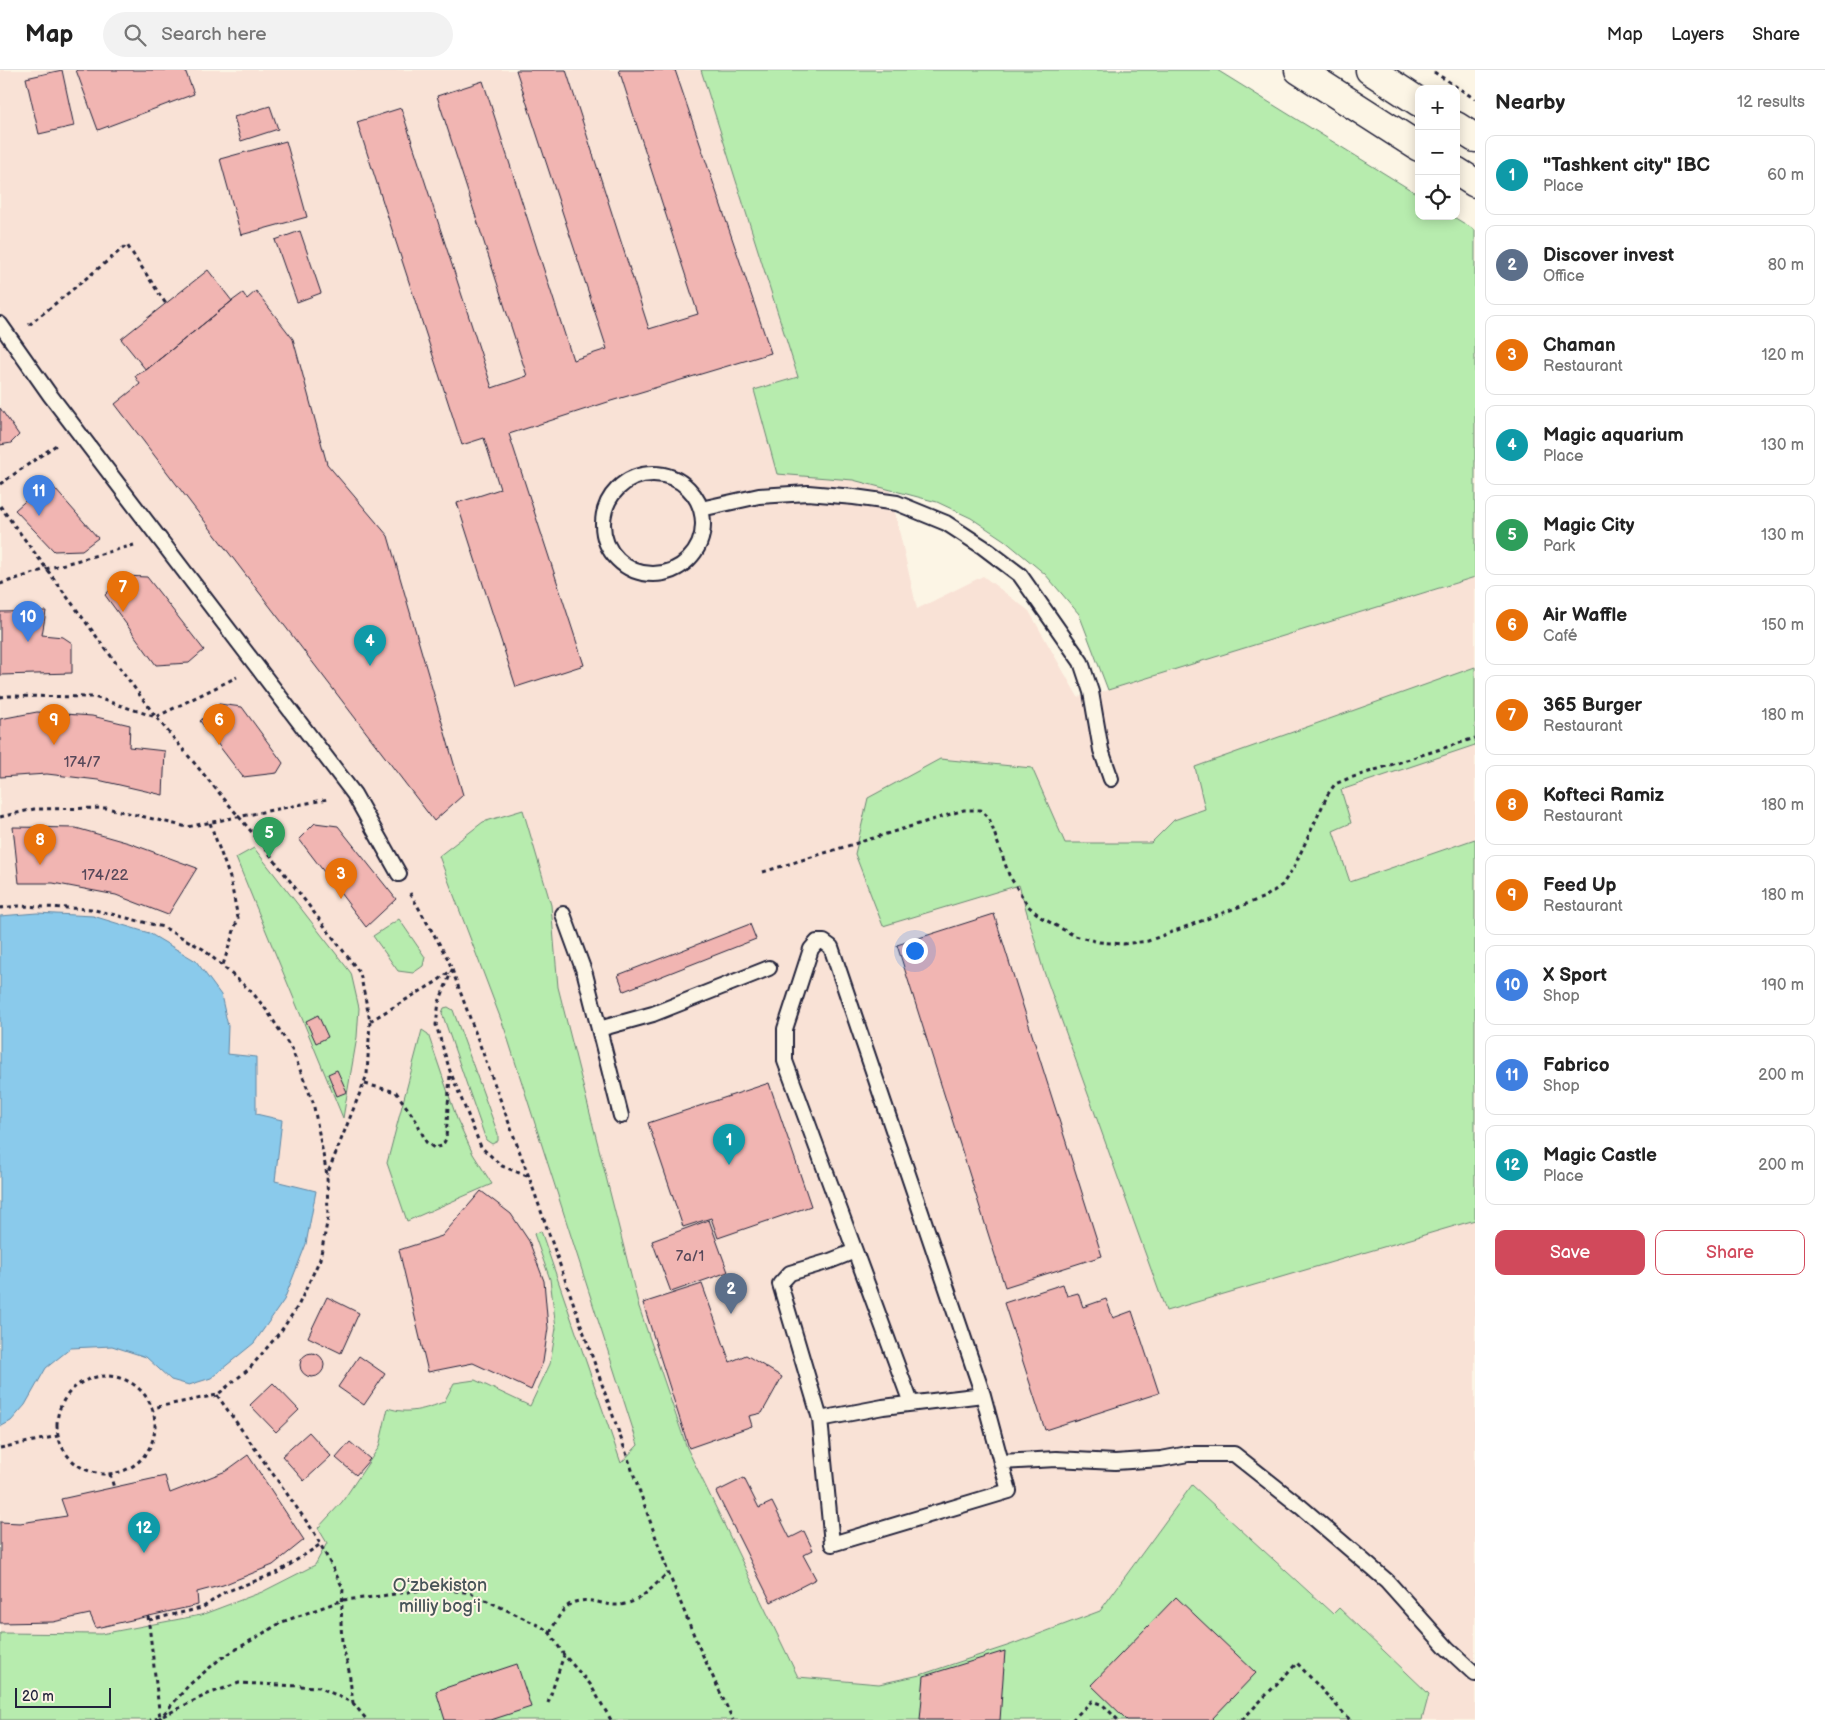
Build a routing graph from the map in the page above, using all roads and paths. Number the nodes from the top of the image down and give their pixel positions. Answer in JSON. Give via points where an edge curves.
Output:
{"nodes":[{"id":1,"x":1299,"y":70,"type":"edge"},
{"id":2,"x":1370,"y":70,"type":"edge"},
{"id":3,"x":1430,"y":70,"type":"edge"},
{"id":4,"x":1415,"y":99,"type":"edge"},
{"id":5,"x":1475,"y":99,"type":"edge"},
{"id":6,"x":1460,"y":129,"type":"edge"},
{"id":7,"x":1475,"y":138,"type":"edge"},
{"id":8,"x":1415,"y":144,"type":"edge"},
{"id":9,"x":1460,"y":174,"type":"edge"},
{"id":10,"x":1475,"y":183,"type":"edge"},
{"id":11,"x":166,"y":304,"type":"dead end"},
{"id":12,"x":0,"y":324,"type":"edge"},
{"id":13,"x":11,"y":339,"type":"junction"},
{"id":14,"x":77,"y":431,"type":"junction"},
{"id":15,"x":0,"y":484,"type":"edge"},
{"id":16,"x":0,"y":506,"type":"edge"},
{"id":17,"x":701,"y":509,"type":"junction"},
{"id":18,"x":159,"y":538,"type":"junction"},
{"id":19,"x":46,"y":568,"type":"junction"},
{"id":20,"x":0,"y":584,"type":"edge"},
{"id":21,"x":257,"y":667,"type":"junction"},
{"id":22,"x":0,"y":697,"type":"edge"},
{"id":23,"x":156,"y":717,"type":"junction"},
{"id":24,"x":1475,"y":738,"type":"edge"},
{"id":25,"x":1111,"y":779,"type":"dead end"},
{"id":26,"x":354,"y":794,"type":"junction"},
{"id":27,"x":239,"y":817,"type":"junction"},
{"id":28,"x":0,"y":818,"type":"edge"},
{"id":29,"x":210,"y":823,"type":"junction"},
{"id":30,"x":763,"y":872,"type":"dead end"},
{"id":31,"x":399,"y":874,"type":"joint"},
{"id":32,"x":0,"y":908,"type":"edge"},
{"id":33,"x":564,"y":914,"type":"dead end"},
{"id":34,"x":223,"y":965,"type":"junction"},
{"id":35,"x":769,"y":968,"type":"dead end"},
{"id":36,"x":452,"y":970,"type":"junction"},
{"id":37,"x":370,"y":1020,"type":"junction"},
{"id":38,"x":599,"y":1029,"type":"junction"},
{"id":39,"x":450,"y":1071,"type":"junction"},
{"id":40,"x":365,"y":1084,"type":"junction"},
{"id":41,"x":621,"y":1116,"type":"dead end"},
{"id":42,"x":327,"y":1175,"type":"junction"},
{"id":43,"x":529,"y":1177,"type":"junction"},
{"id":44,"x":855,"y":1251,"type":"junction"},
{"id":45,"x":217,"y":1395,"type":"junction"},
{"id":46,"x":983,"y":1395,"type":"junction"},
{"id":47,"x":911,"y":1404,"type":"junction"},
{"id":48,"x":152,"y":1408,"type":"junction"},
{"id":49,"x":820,"y":1419,"type":"junction"},
{"id":50,"x":58,"y":1436,"type":"junction"},
{"id":51,"x":0,"y":1448,"type":"edge"},
{"id":52,"x":1001,"y":1462,"type":"junction"},
{"id":53,"x":110,"y":1474,"type":"junction"},
{"id":54,"x":114,"y":1488,"type":"dead end"},
{"id":55,"x":321,"y":1544,"type":"junction"},
{"id":56,"x":668,"y":1572,"type":"junction"},
{"id":57,"x":343,"y":1600,"type":"junction"},
{"id":58,"x":550,"y":1633,"type":"junction"},
{"id":59,"x":564,"y":1655,"type":"junction"},
{"id":60,"x":1475,"y":1674,"type":"edge"},
{"id":61,"x":353,"y":1703,"type":"junction"},
{"id":62,"x":548,"y":1703,"type":"dead end"},
{"id":63,"x":160,"y":1719,"type":"edge"},
{"id":64,"x":150,"y":1720,"type":"edge"},
{"id":65,"x":367,"y":1720,"type":"edge"},
{"id":66,"x":612,"y":1720,"type":"edge"},
{"id":67,"x":733,"y":1720,"type":"edge"},
{"id":68,"x":1072,"y":1720,"type":"edge"},
{"id":69,"x":1118,"y":1720,"type":"edge"},
{"id":70,"x":1242,"y":1720,"type":"edge"},
{"id":71,"x":1350,"y":1720,"type":"edge"}],
"edges":[{"from":1,"to":8,"type":"main road"},
{"from":2,"to":4,"type":"main road"},
{"from":3,"to":5,"type":"path"},
{"from":6,"to":7,"type":"main road"},
{"from":9,"to":10,"type":"main road"},
{"from":11,"to":13,"type":"path","via":[[127,245]]},
{"from":12,"to":13,"type":"lane"},
{"from":13,"to":14,"type":"lane"},
{"from":14,"to":15,"type":"path"},
{"from":14,"to":18,"type":"lane"},
{"from":16,"to":19,"type":"path"},
{"from":17,"to":17,"type":"lane","via":[[700,541],[680,566],[663,573],[649,574],[633,570],[608,548],[603,532],[603,515],[609,499],[620,486],[633,478],[667,475],[682,482]]},
{"from":17,"to":25,"type":"lane","via":[[759,496],[808,493],[854,497],[897,503],[946,523],[983,547],[1020,576],[1081,662]]},
{"from":18,"to":19,"type":"path"},
{"from":18,"to":21,"type":"lane"},
{"from":19,"to":20,"type":"path"},
{"from":19,"to":23,"type":"path"},
{"from":21,"to":23,"type":"path"},
{"from":21,"to":26,"type":"lane"},
{"from":22,"to":23,"type":"path","via":[[94,697]]},
{"from":23,"to":27,"type":"path"},
{"from":24,"to":30,"type":"path","via":[[1335,784],[1282,885],[1265,897],[1148,941],[1099,942],[1075,936],[1042,918],[1028,906],[1009,875],[989,818],[981,810],[964,810]]},
{"from":26,"to":27,"type":"path"},
{"from":26,"to":31,"type":"lane"},
{"from":27,"to":29,"type":"path"},
{"from":27,"to":37,"type":"path","via":[[360,973]]},
{"from":28,"to":29,"type":"path","via":[[34,809],[107,808],[187,827]]},
{"from":29,"to":34,"type":"path","via":[[230,878],[238,918]]},
{"from":31,"to":36,"type":"path"},
{"from":32,"to":34,"type":"path","via":[[91,910],[164,927],[203,948]]},
{"from":33,"to":38,"type":"lane","via":[[585,974]]},
{"from":34,"to":42,"type":"path","via":[[252,992],[292,1050],[313,1102]]},
{"from":35,"to":38,"type":"lane","via":[[653,1014]]},
{"from":36,"to":37,"type":"path"},
{"from":36,"to":39,"type":"path","via":[[439,1002],[436,1025]]},
{"from":36,"to":43,"type":"path"},
{"from":37,"to":40,"type":"path"},
{"from":38,"to":41,"type":"lane"},
{"from":39,"to":40,"type":"path","via":[[446,1139],[442,1146],[434,1148],[426,1142],[417,1122],[396,1092]]},
{"from":39,"to":43,"type":"path","via":[[481,1146],[502,1166]]},
{"from":40,"to":42,"type":"path"},
{"from":42,"to":45,"type":"path","via":[[328,1218],[320,1259],[298,1306],[250,1368]]},
{"from":43,"to":56,"type":"path"},
{"from":44,"to":46,"type":"lane","via":[[785,1060],[785,1029],[811,948],[817,942],[824,942],[831,948]]},
{"from":44,"to":47,"type":"lane"},
{"from":44,"to":49,"type":"lane","via":[[790,1274],[780,1284]]},
{"from":45,"to":48,"type":"path"},
{"from":45,"to":55,"type":"path"},
{"from":46,"to":47,"type":"lane"},
{"from":46,"to":52,"type":"lane"},
{"from":47,"to":49,"type":"lane"},
{"from":48,"to":50,"type":"path","via":[[142,1392],[127,1381],[110,1376],[92,1378],[76,1386],[63,1400],[57,1418]]},
{"from":48,"to":53,"type":"path","via":[[155,1426],[151,1444],[141,1460],[126,1470]]},
{"from":49,"to":52,"type":"lane","via":[[832,1544],[1009,1491]]},
{"from":50,"to":51,"type":"path"},
{"from":50,"to":53,"type":"path","via":[[65,1453],[78,1466],[95,1474]]},
{"from":52,"to":60,"type":"lane","via":[[1056,1458],[1115,1462],[1188,1454],[1234,1454],[1387,1581]]},
{"from":53,"to":54,"type":"path"},
{"from":55,"to":57,"type":"path","via":[[343,1588]]},
{"from":55,"to":63,"type":"path","via":[[277,1573],[225,1592],[202,1608],[148,1618]]},
{"from":56,"to":58,"type":"path","via":[[642,1597],[625,1604],[611,1606],[583,1600],[571,1602]]},
{"from":56,"to":67,"type":"path"},
{"from":57,"to":58,"type":"path","via":[[435,1588],[471,1593]]},
{"from":57,"to":61,"type":"path","via":[[342,1643]]},
{"from":57,"to":63,"type":"path","via":[[282,1622],[220,1659],[189,1685]]},
{"from":58,"to":59,"type":"path"},
{"from":59,"to":62,"type":"path"},
{"from":59,"to":66,"type":"path","via":[[590,1684]]},
{"from":61,"to":63,"type":"path","via":[[319,1687],[239,1683],[208,1694]]},
{"from":61,"to":65,"type":"path"},
{"from":63,"to":64,"type":"path"},
{"from":68,"to":69,"type":"path","via":[[1092,1701],[1103,1705]]},
{"from":70,"to":71,"type":"path","via":[[1297,1663]]}]}
